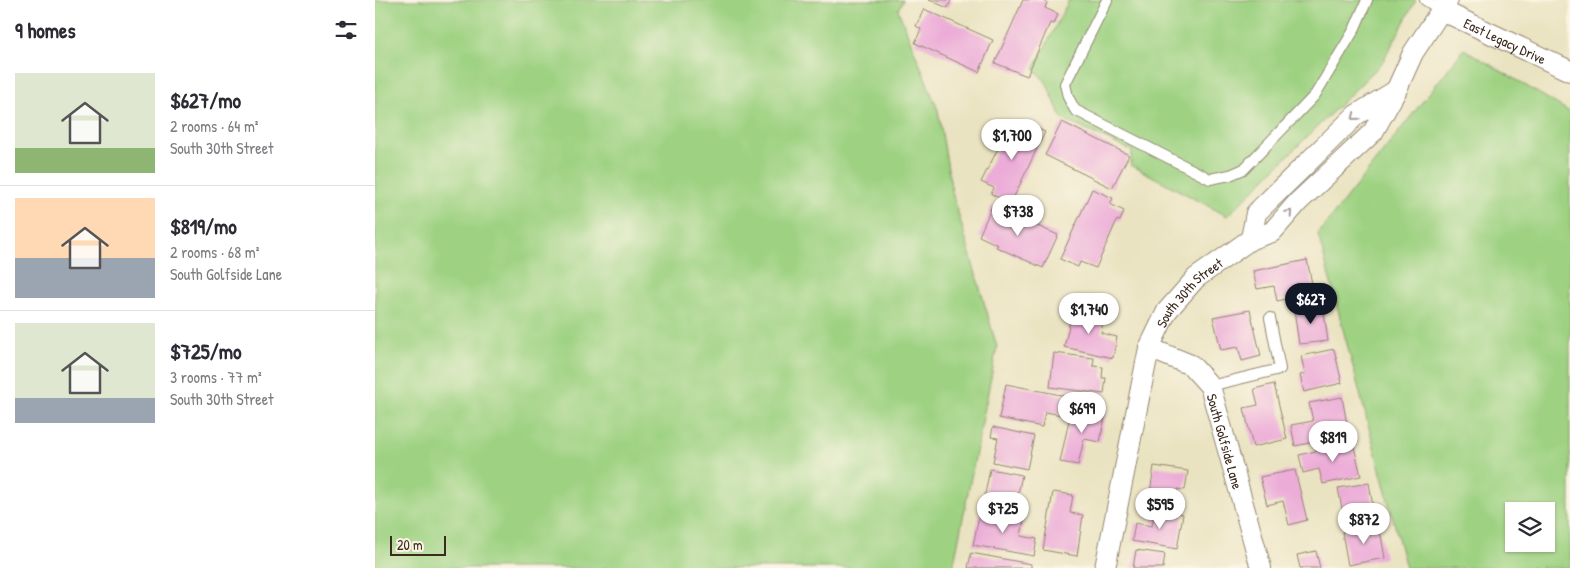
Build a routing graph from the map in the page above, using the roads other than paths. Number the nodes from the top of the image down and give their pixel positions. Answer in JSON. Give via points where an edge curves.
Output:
{"nodes":[{"id":1,"x":1107,"y":0,"type":"edge"},
{"id":2,"x":1367,"y":0,"type":"edge"},
{"id":3,"x":1438,"y":3,"type":"edge"},
{"id":4,"x":1570,"y":71,"type":"edge"},
{"id":5,"x":1396,"y":91,"type":"junction"},
{"id":6,"x":1315,"y":154,"type":"junction"},
{"id":7,"x":1333,"y":170,"type":"junction"},
{"id":8,"x":1251,"y":239,"type":"junction"},
{"id":9,"x":1270,"y":318,"type":"dead end"},
{"id":10,"x":1149,"y":348,"type":"junction"},
{"id":11,"x":1210,"y":386,"type":"junction"},
{"id":12,"x":1105,"y":568,"type":"edge"},
{"id":13,"x":1261,"y":568,"type":"edge"}],
"edges":[{"from":1,"to":2,"type":"lane","via":[[1065,84],[1075,110],[1210,179],[1244,169],[1315,95],[1354,30]]},
{"from":3,"to":4,"type":"street","name":"East Legacy Drive"},
{"from":3,"to":5,"type":"street","name":"South 30th Street"},
{"from":5,"to":6,"type":"street","one_way":true,"via":[[1356,115]]},
{"from":5,"to":7,"type":"street","name":"South 30th Street","via":[[1373,132]]},
{"from":6,"to":7,"type":"street"},
{"from":6,"to":8,"type":"street","via":[[1256,213]]},
{"from":8,"to":7,"type":"street","name":"South 30th Street","one_way":true,"via":[[1272,232],[1298,202]]},
{"from":8,"to":10,"type":"street","name":"South 30th Street","via":[[1196,278],[1167,311]]},
{"from":9,"to":11,"type":"lane","via":[[1280,369]]},
{"from":10,"to":11,"type":"street","name":"South Golfside Lane","via":[[1191,365]]},
{"from":10,"to":12,"type":"street","name":"South 30th Street"},
{"from":11,"to":13,"type":"street","name":"South Golfside Lane"}]}
